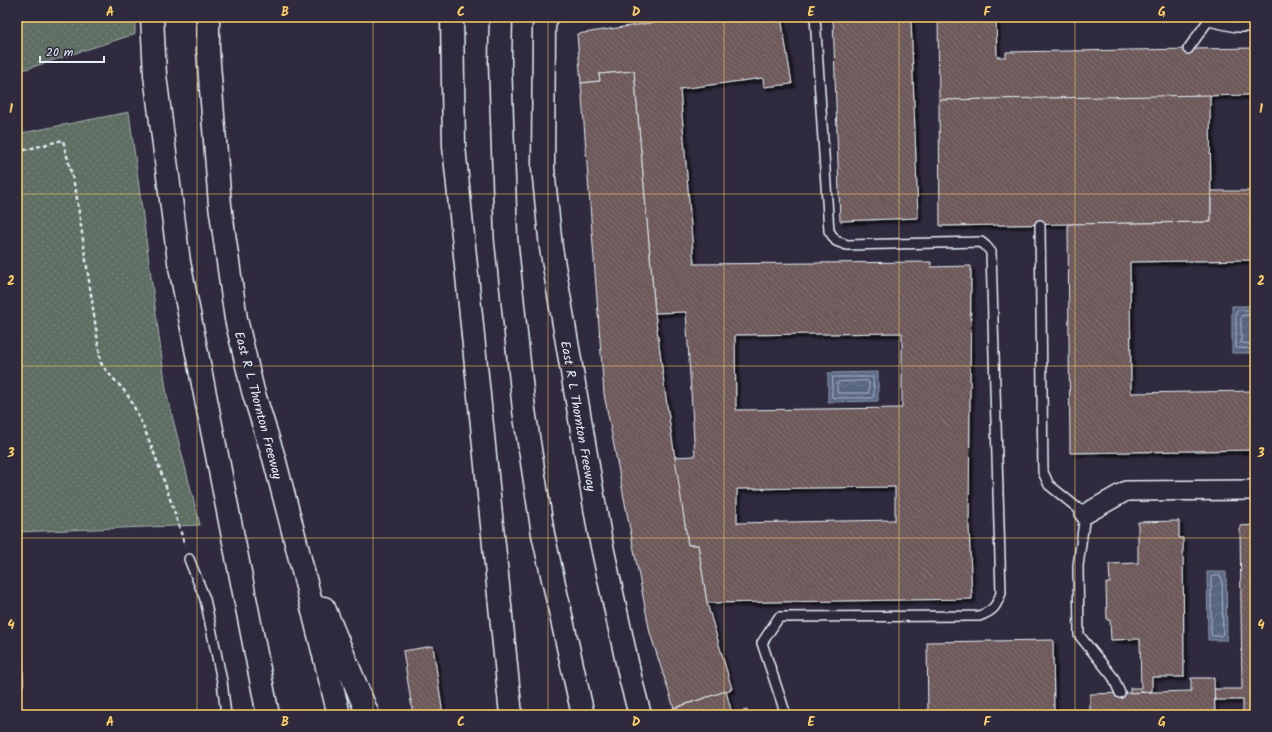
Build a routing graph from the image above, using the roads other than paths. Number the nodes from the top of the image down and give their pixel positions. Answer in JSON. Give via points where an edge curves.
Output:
{"nodes":[{"id":1,"x":152,"y":17,"type":"edge"},
{"id":2,"x":208,"y":17,"type":"edge"},
{"id":3,"x":452,"y":17,"type":"edge"},
{"id":4,"x":501,"y":17,"type":"edge"},
{"id":5,"x":546,"y":17,"type":"edge"},
{"id":6,"x":815,"y":17,"type":"edge"},
{"id":7,"x":1209,"y":19,"type":"edge"},
{"id":8,"x":1255,"y":27,"type":"edge"},
{"id":9,"x":1188,"y":49,"type":"dead end"},
{"id":10,"x":1040,"y":224,"type":"dead end"},
{"id":11,"x":1255,"y":490,"type":"edge"},
{"id":12,"x":1085,"y":514,"type":"junction"},
{"id":13,"x":293,"y":531,"type":"junction"},
{"id":14,"x":189,"y":559,"type":"road end"},
{"id":15,"x":17,"y":655,"type":"edge"},
{"id":16,"x":18,"y":683,"type":"edge"},
{"id":17,"x":508,"y":691,"type":"junction"},
{"id":18,"x":1120,"y":693,"type":"dead end"},
{"id":19,"x":364,"y":706,"type":"edge"},
{"id":20,"x":226,"y":715,"type":"edge"},
{"id":21,"x":268,"y":715,"type":"edge"},
{"id":22,"x":340,"y":715,"type":"edge"},
{"id":23,"x":500,"y":715,"type":"edge"},
{"id":24,"x":511,"y":715,"type":"edge"},
{"id":25,"x":583,"y":715,"type":"edge"},
{"id":26,"x":640,"y":715,"type":"edge"},
{"id":27,"x":786,"y":715,"type":"edge"}],
"edges":[{"from":1,"to":21,"type":"main road","via":[[155,75],[179,262]]},
{"from":2,"to":13,"type":"main road","name":"East R L Thornton Freeway","via":[[208,51],[220,205],[236,319],[253,391]]},
{"from":3,"to":17,"type":"main road","via":[[454,146]]},
{"from":4,"to":25,"type":"main road","via":[[500,62],[506,238],[524,410],[543,534]]},
{"from":5,"to":26,"type":"main road","name":"East R L Thornton Freeway","via":[[543,168],[551,248],[600,537]]},
{"from":6,"to":27,"type":"lane","via":[[829,231],[836,241],[847,245],[981,242],[991,252],[1002,593],[997,605],[990,612],[979,616],[779,617],[762,643]]},
{"from":7,"to":8,"type":"lane","via":[[1236,27]]},
{"from":7,"to":9,"type":"lane"},
{"from":10,"to":12,"type":"lane","via":[[1043,472],[1049,486]]},
{"from":11,"to":12,"type":"street","via":[[1126,491]]},
{"from":12,"to":18,"type":"lane","via":[[1078,566],[1079,635],[1113,677]]},
{"from":13,"to":19,"type":"main road"},
{"from":13,"to":22,"type":"main road","name":"East R L Thornton Freeway"},
{"from":14,"to":20,"type":"lane","via":[[205,599],[222,681]]},
{"from":15,"to":16,"type":"lane"},
{"from":17,"to":23,"type":"main road"},
{"from":17,"to":24,"type":"main road"}]}
